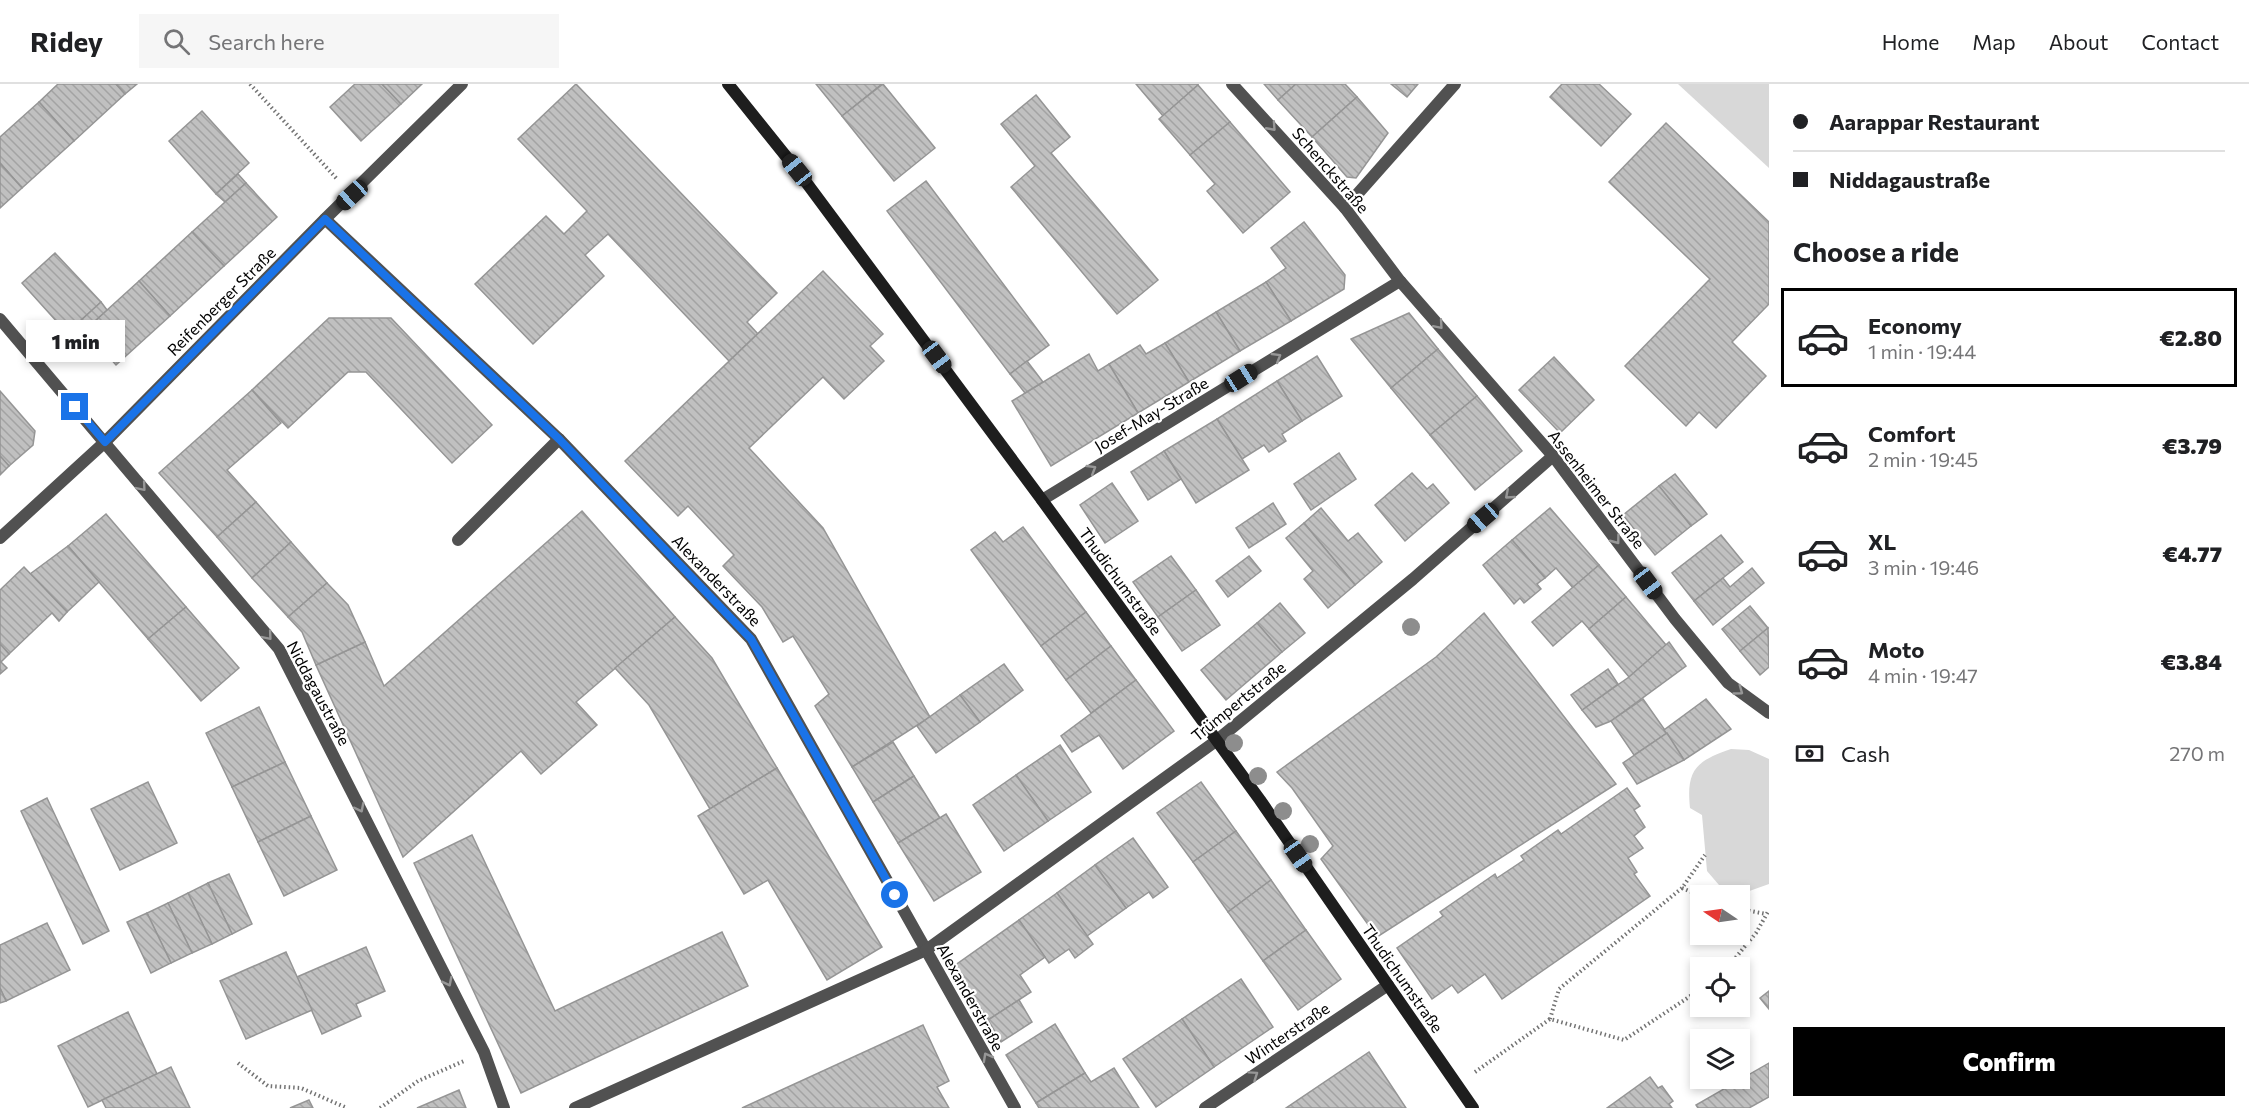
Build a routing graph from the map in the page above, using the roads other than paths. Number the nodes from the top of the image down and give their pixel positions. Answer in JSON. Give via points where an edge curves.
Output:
{"nodes":[{"id":1,"x":462,"y":84,"type":"edge"},
{"id":2,"x":728,"y":84,"type":"edge"},
{"id":3,"x":1232,"y":84,"type":"edge"},
{"id":4,"x":1455,"y":84,"type":"edge"},
{"id":5,"x":1345,"y":208,"type":"junction"},
{"id":6,"x":325,"y":219,"type":"junction"},
{"id":7,"x":1400,"y":281,"type":"junction"},
{"id":8,"x":0,"y":319,"type":"edge"},
{"id":9,"x":559,"y":439,"type":"junction"},
{"id":10,"x":105,"y":442,"type":"junction"},
{"id":11,"x":1553,"y":456,"type":"junction"},
{"id":12,"x":1042,"y":500,"type":"junction"},
{"id":13,"x":0,"y":538,"type":"edge"},
{"id":14,"x":458,"y":540,"type":"dead end"},
{"id":15,"x":1769,"y":713,"type":"edge"},
{"id":16,"x":1216,"y":741,"type":"junction"},
{"id":17,"x":926,"y":950,"type":"junction"},
{"id":18,"x":1388,"y":985,"type":"junction"},
{"id":19,"x":504,"y":1108,"type":"edge"},
{"id":20,"x":575,"y":1108,"type":"edge"},
{"id":21,"x":1015,"y":1108,"type":"edge"},
{"id":22,"x":1205,"y":1108,"type":"edge"},
{"id":23,"x":1473,"y":1108,"type":"edge"}],
"edges":[{"from":1,"to":6,"type":"street","name":"Reifenberger Straße"},
{"from":2,"to":12,"type":"main road","name":"Thudichumstraße","via":[[797,170]]},
{"from":3,"to":5,"type":"street","name":"Schenckstraße","one_way":true},
{"from":4,"to":5,"type":"street"},
{"from":5,"to":7,"type":"street","name":"Schenckstraße"},
{"from":6,"to":9,"type":"street","name":"Alexanderstraße"},
{"from":6,"to":10,"type":"street","name":"Reifenberger Straße"},
{"from":7,"to":11,"type":"street","name":"Assenheimer Straße","one_way":true},
{"from":12,"to":7,"type":"street","name":"Josef-May-Straße","one_way":true},
{"from":8,"to":10,"type":"street","name":"Niddagaustraße"},
{"from":9,"to":14,"type":"street"},
{"from":9,"to":17,"type":"street","name":"Alexanderstraße","via":[[751,639]]},
{"from":10,"to":13,"type":"street","name":"Reifenberger Straße"},
{"from":10,"to":19,"type":"street","name":"Niddagaustraße","one_way":true,"via":[[279,649],[484,1052]]},
{"from":11,"to":15,"type":"street","name":"Assenheimer Straße","one_way":true,"via":[[1728,683]]},
{"from":11,"to":16,"type":"street","name":"Trümpertstraße","one_way":true,"via":[[1413,579]]},
{"from":12,"to":16,"type":"main road","name":"Thudichumstraße"},
{"from":16,"to":17,"type":"street","name":"Trümpertstraße"},
{"from":16,"to":18,"type":"main road","name":"Thudichumstraße"},
{"from":17,"to":20,"type":"street","name":"Trümpertstraße"},
{"from":21,"to":17,"type":"street","name":"Alexanderstraße","one_way":true},
{"from":22,"to":18,"type":"street","name":"Winterstraße","one_way":true},
{"from":18,"to":23,"type":"main road","name":"Thudichumstraße"}]}
